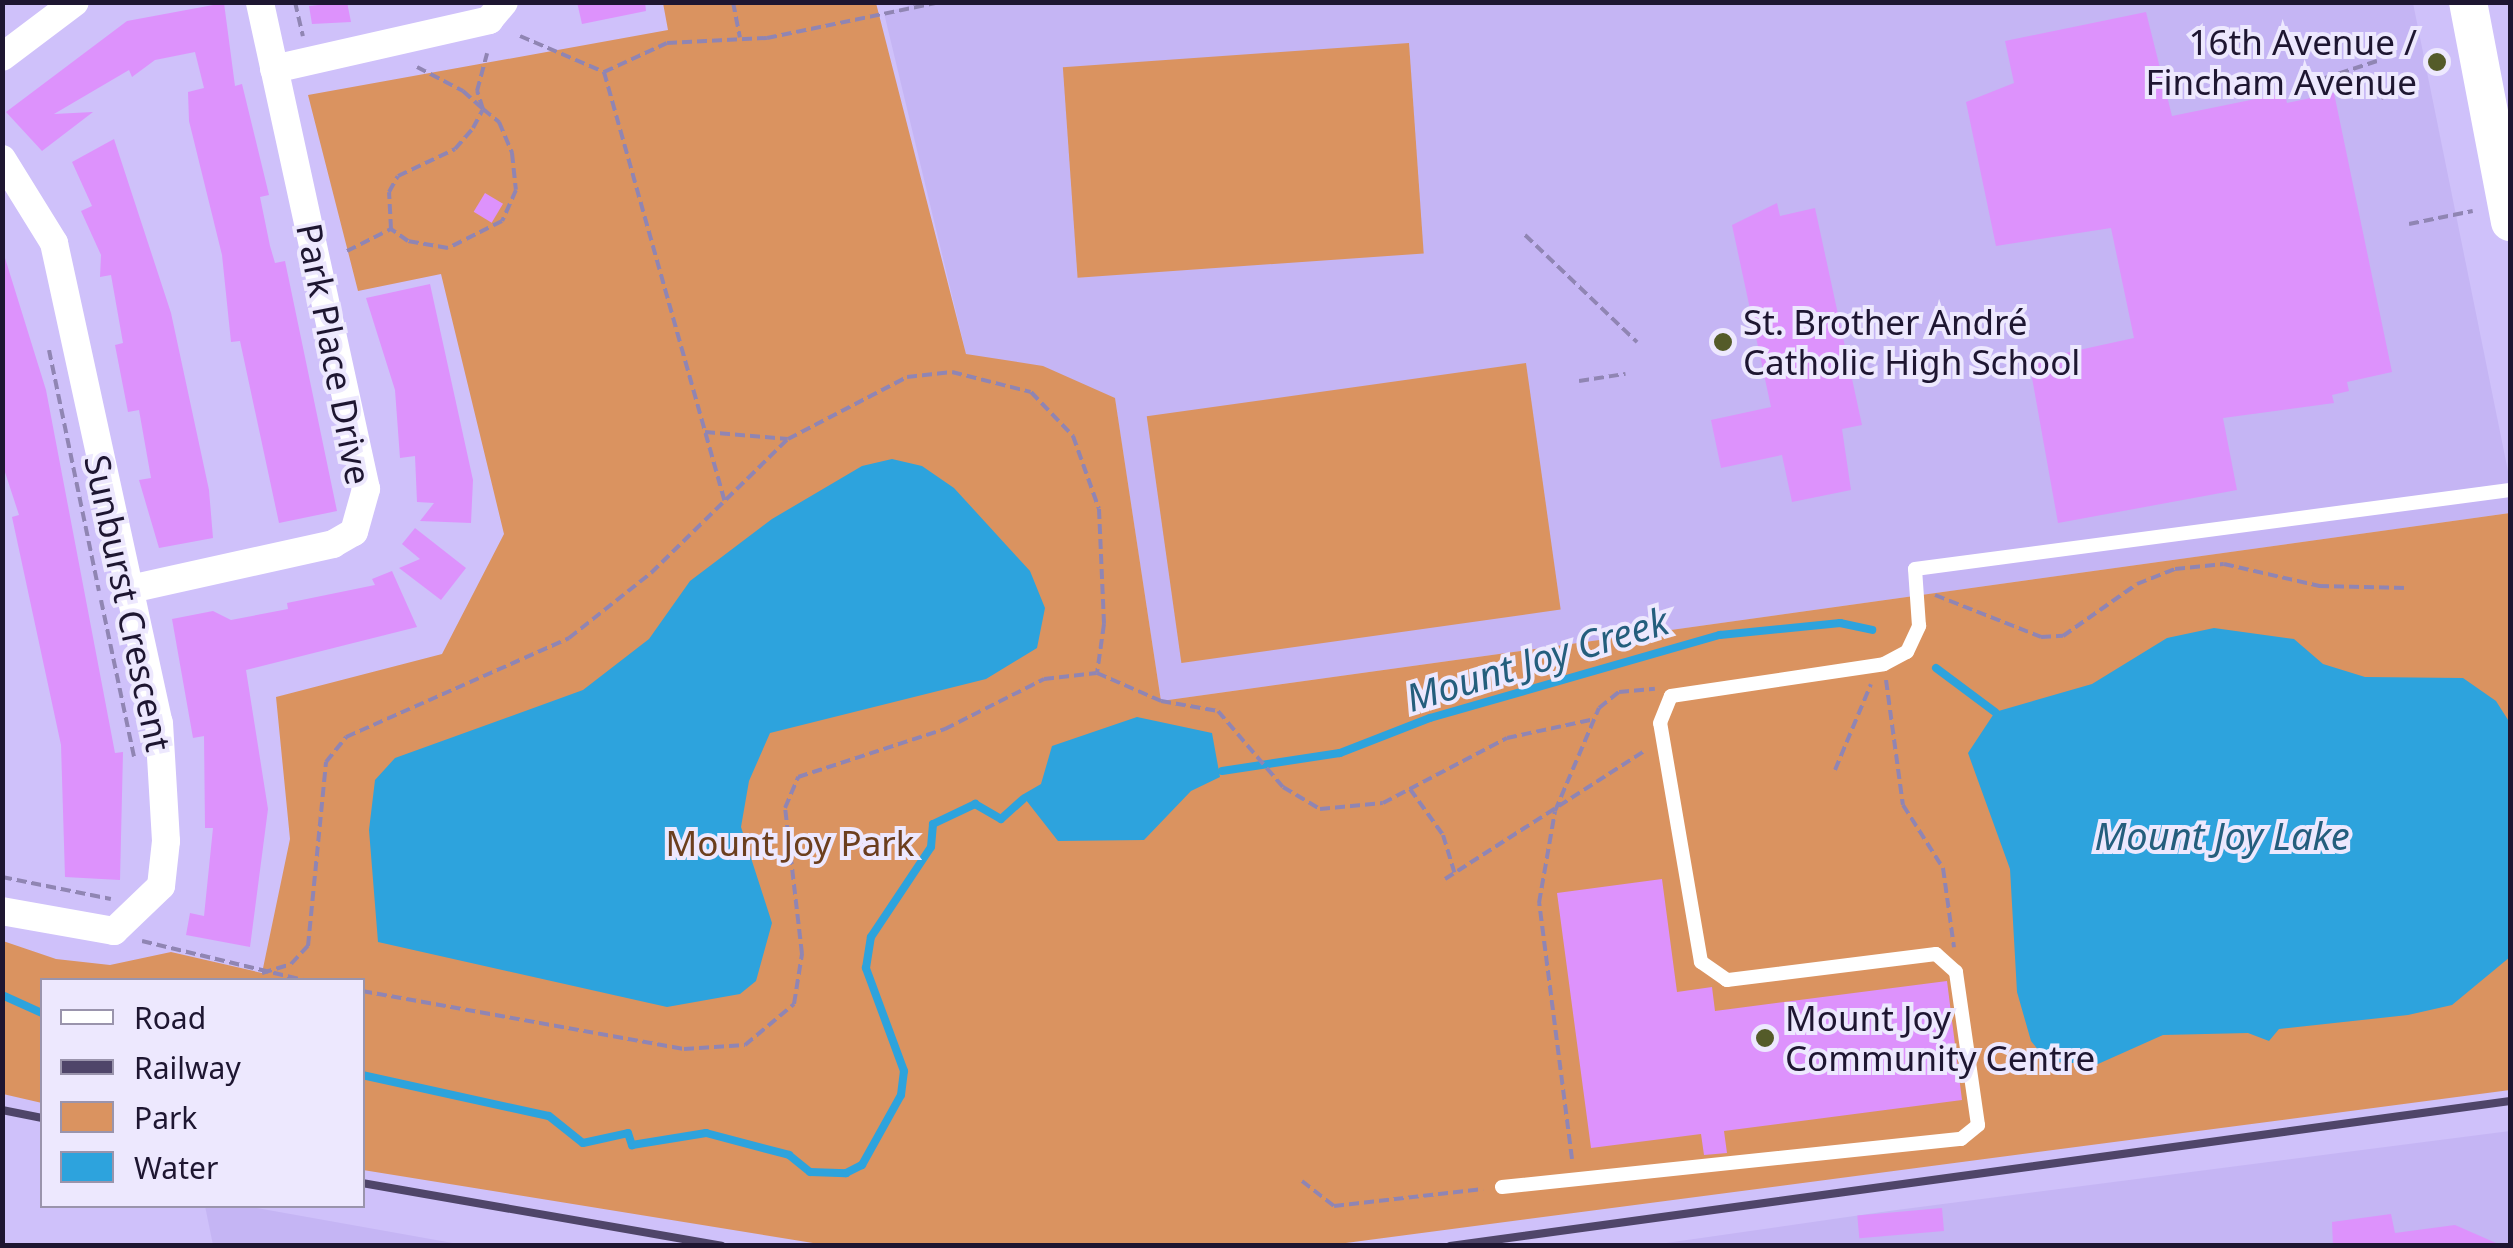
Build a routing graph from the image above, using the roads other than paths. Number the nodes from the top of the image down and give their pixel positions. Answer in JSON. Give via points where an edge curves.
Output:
{"nodes":[{"id":1,"x":75,"y":2,"type":"edge"},
{"id":2,"x":260,"y":2,"type":"edge"},
{"id":3,"x":504,"y":2,"type":"edge"},
{"id":4,"x":2468,"y":2,"type":"edge"},
{"id":5,"x":2,"y":57,"type":"edge"},
{"id":6,"x":274,"y":69,"type":"junction"},
{"id":7,"x":2501,"y":124,"type":"edge"},
{"id":8,"x":2,"y":159,"type":"edge"},
{"id":9,"x":2510,"y":222,"type":"edge"},
{"id":10,"x":2510,"y":490,"type":"edge"},
{"id":11,"x":126,"y":590,"type":"junction"},
{"id":12,"x":2,"y":911,"type":"edge"},
{"id":13,"x":1502,"y":1186,"type":"road end"}],
"edges":[{"from":1,"to":5,"type":"street"},
{"from":2,"to":6,"type":"street","name":"Park Place Drive"},
{"from":3,"to":6,"type":"street","via":[[489,20]]},
{"from":4,"to":7,"type":"main road"},
{"from":6,"to":11,"type":"street","name":"Park Place Drive","via":[[366,489],[359,516],[354,532],[333,544]]},
{"from":7,"to":9,"type":"main road"},
{"from":8,"to":11,"type":"street","name":"Sunburst Crescent","via":[[54,242]]},
{"from":10,"to":13,"type":"lane","via":[[1915,569],[1919,626],[1906,652],[1884,664],[1671,696],[1660,723],[1701,962],[1726,980],[1936,954],[1956,972],[1978,1125],[1961,1138]]},
{"from":11,"to":12,"type":"street","name":"Sunburst Crescent","via":[[159,722],[166,841],[161,886],[114,931]]}]}
